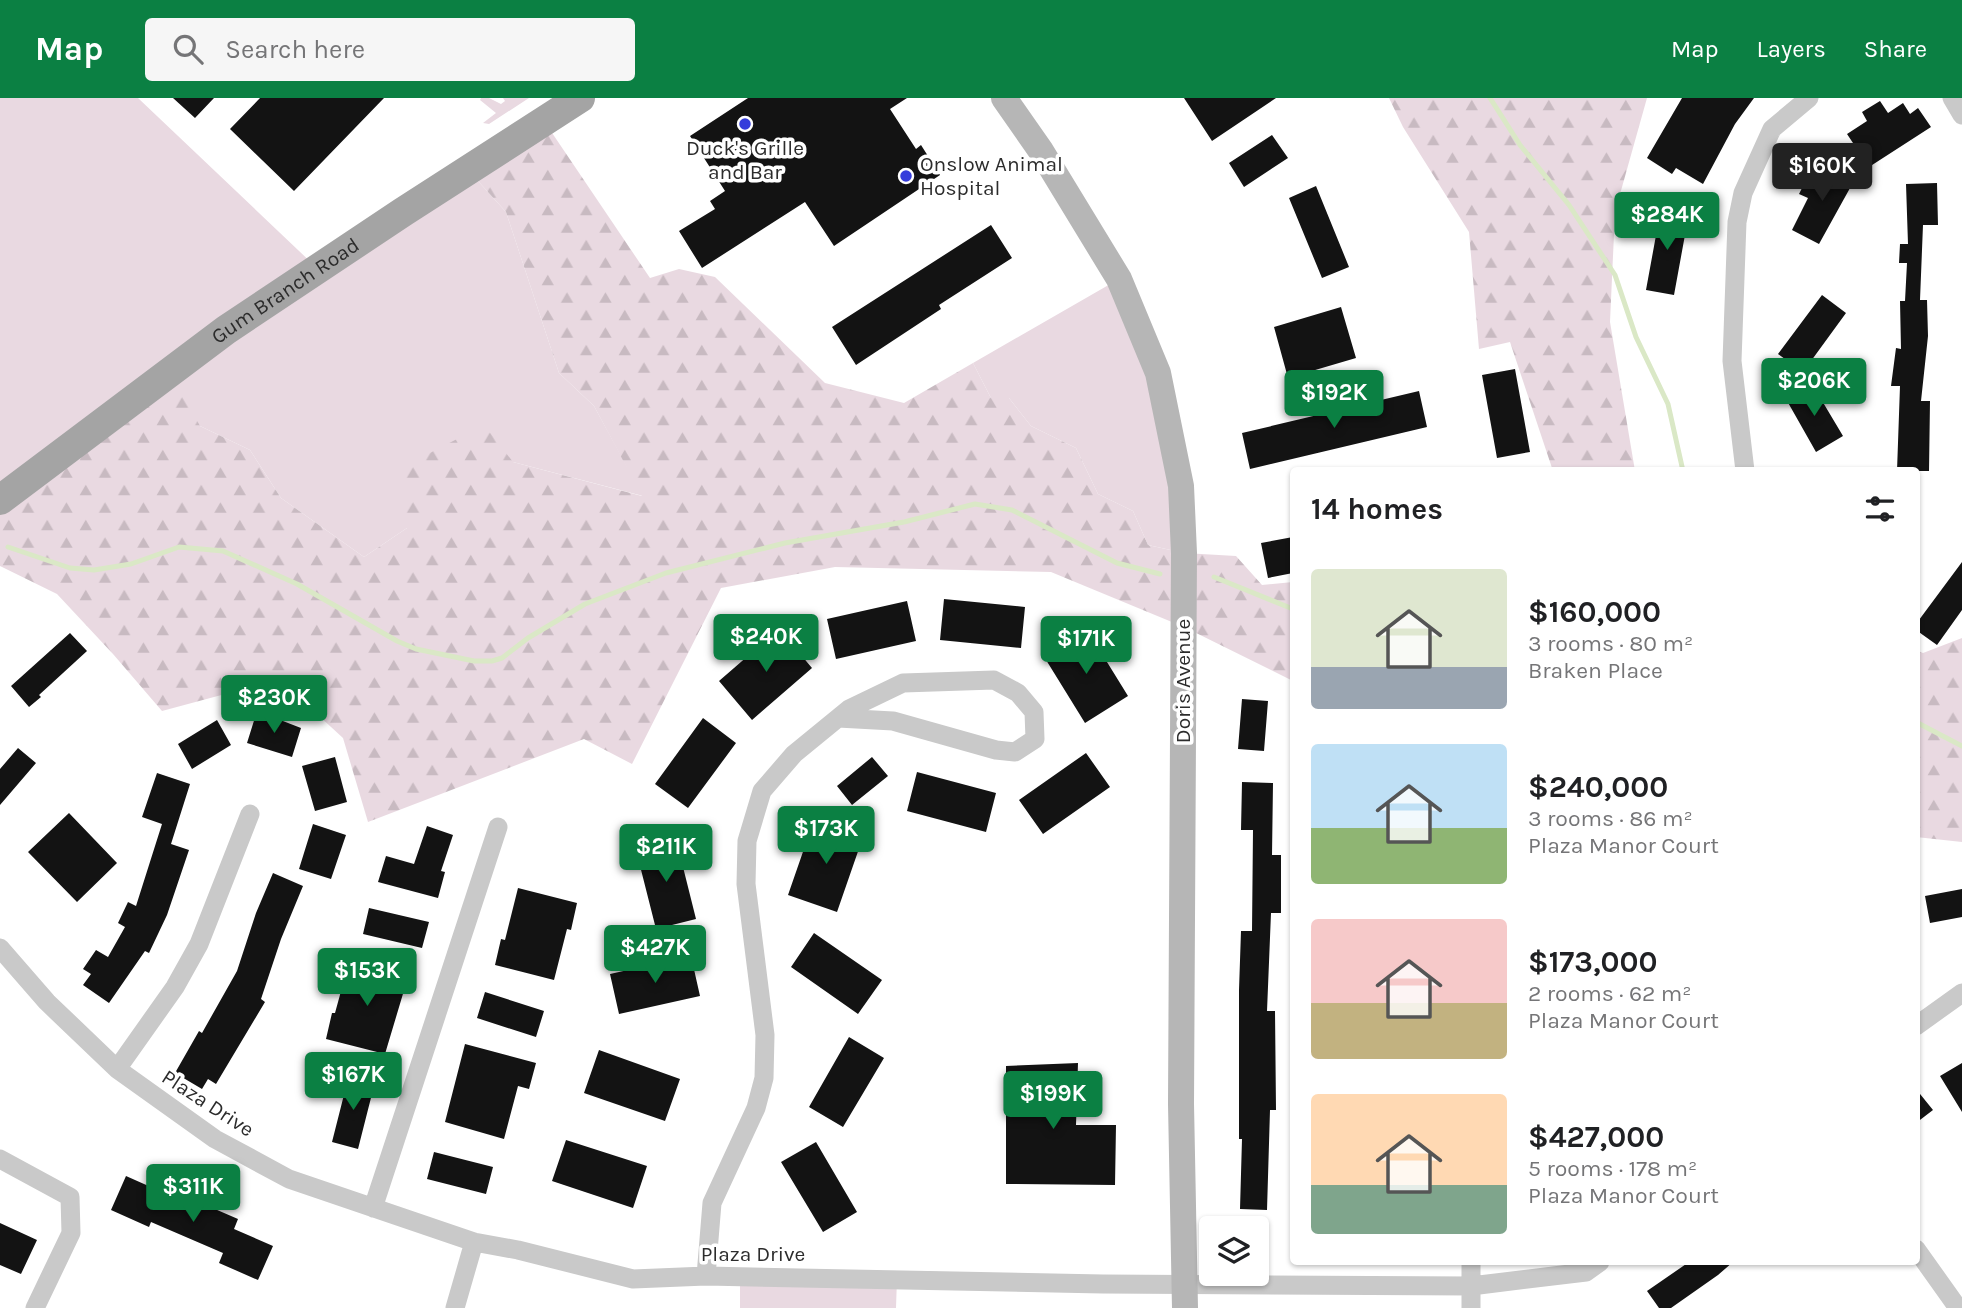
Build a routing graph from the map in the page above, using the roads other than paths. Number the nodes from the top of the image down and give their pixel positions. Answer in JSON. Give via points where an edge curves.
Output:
{"nodes":[{"id":1,"x":580,"y":98,"type":"edge"},
{"id":2,"x":1004,"y":98,"type":"edge"},
{"id":3,"x":1810,"y":98,"type":"edge"},
{"id":4,"x":1952,"y":98,"type":"edge"},
{"id":5,"x":1962,"y":115,"type":"edge"},
{"id":6,"x":1745,"y":467,"type":"edge"},
{"id":7,"x":0,"y":499,"type":"edge"},
{"id":8,"x":838,"y":718,"type":"junction"},
{"id":9,"x":250,"y":814,"type":"dead end"},
{"id":10,"x":498,"y":827,"type":"dead end"},
{"id":11,"x":0,"y":948,"type":"edge"},
{"id":12,"x":1962,"y":993,"type":"edge"},
{"id":13,"x":1920,"y":1023,"type":"edge"},
{"id":14,"x":117,"y":1069,"type":"junction"},
{"id":15,"x":0,"y":1159,"type":"edge"},
{"id":16,"x":373,"y":1208,"type":"junction"},
{"id":17,"x":474,"y":1242,"type":"junction"},
{"id":18,"x":1920,"y":1255,"type":"edge"},
{"id":19,"x":1471,"y":1265,"type":"edge"},
{"id":20,"x":1596,"y":1265,"type":"edge"},
{"id":21,"x":706,"y":1276,"type":"junction"},
{"id":22,"x":1471,"y":1286,"type":"junction"},
{"id":23,"x":1185,"y":1295,"type":"edge"},
{"id":24,"x":35,"y":1308,"type":"edge"},
{"id":25,"x":455,"y":1308,"type":"edge"},
{"id":26,"x":1471,"y":1308,"type":"edge"},
{"id":27,"x":1958,"y":1308,"type":"edge"}],
"edges":[{"from":1,"to":7,"type":"main road","name":"Gum Branch Road","via":[[226,330]]},
{"from":2,"to":23,"type":"street","name":"Doris Avenue","via":[[1100,246],[1129,300],[1161,381],[1181,486]]},
{"from":3,"to":6,"type":"street","via":[[1772,130],[1743,193],[1737,222],[1732,361]]},
{"from":4,"to":5,"type":"street"},
{"from":8,"to":8,"type":"street","via":[[903,683],[993,680],[1018,693],[1034,712],[1035,740],[1014,752],[996,750],[893,721]]},
{"from":8,"to":21,"type":"street","via":[[794,754],[762,791],[747,841],[746,884],[765,1035],[764,1077],[756,1108],[712,1203]]},
{"from":9,"to":14,"type":"street","via":[[199,944],[175,987]]},
{"from":10,"to":16,"type":"street"},
{"from":11,"to":14,"type":"street","name":"Plaza Drive","via":[[47,1002]]},
{"from":12,"to":13,"type":"street"},
{"from":14,"to":16,"type":"street","name":"Plaza Drive","via":[[215,1139],[289,1179]]},
{"from":15,"to":24,"type":"street","via":[[70,1196],[71,1233]]},
{"from":16,"to":17,"type":"street","name":"Plaza Drive"},
{"from":17,"to":21,"type":"street","name":"Plaza Drive","via":[[633,1279]]},
{"from":17,"to":25,"type":"street"},
{"from":18,"to":27,"type":"street"},
{"from":19,"to":22,"type":"street"},
{"from":20,"to":22,"type":"street","name":"Plaza Drive","via":[[1586,1272]]},
{"from":21,"to":23,"type":"street","name":"Plaza Drive","via":[[1103,1284]]},
{"from":22,"to":23,"type":"street","name":"Plaza Drive"},
{"from":22,"to":26,"type":"street"}]}
